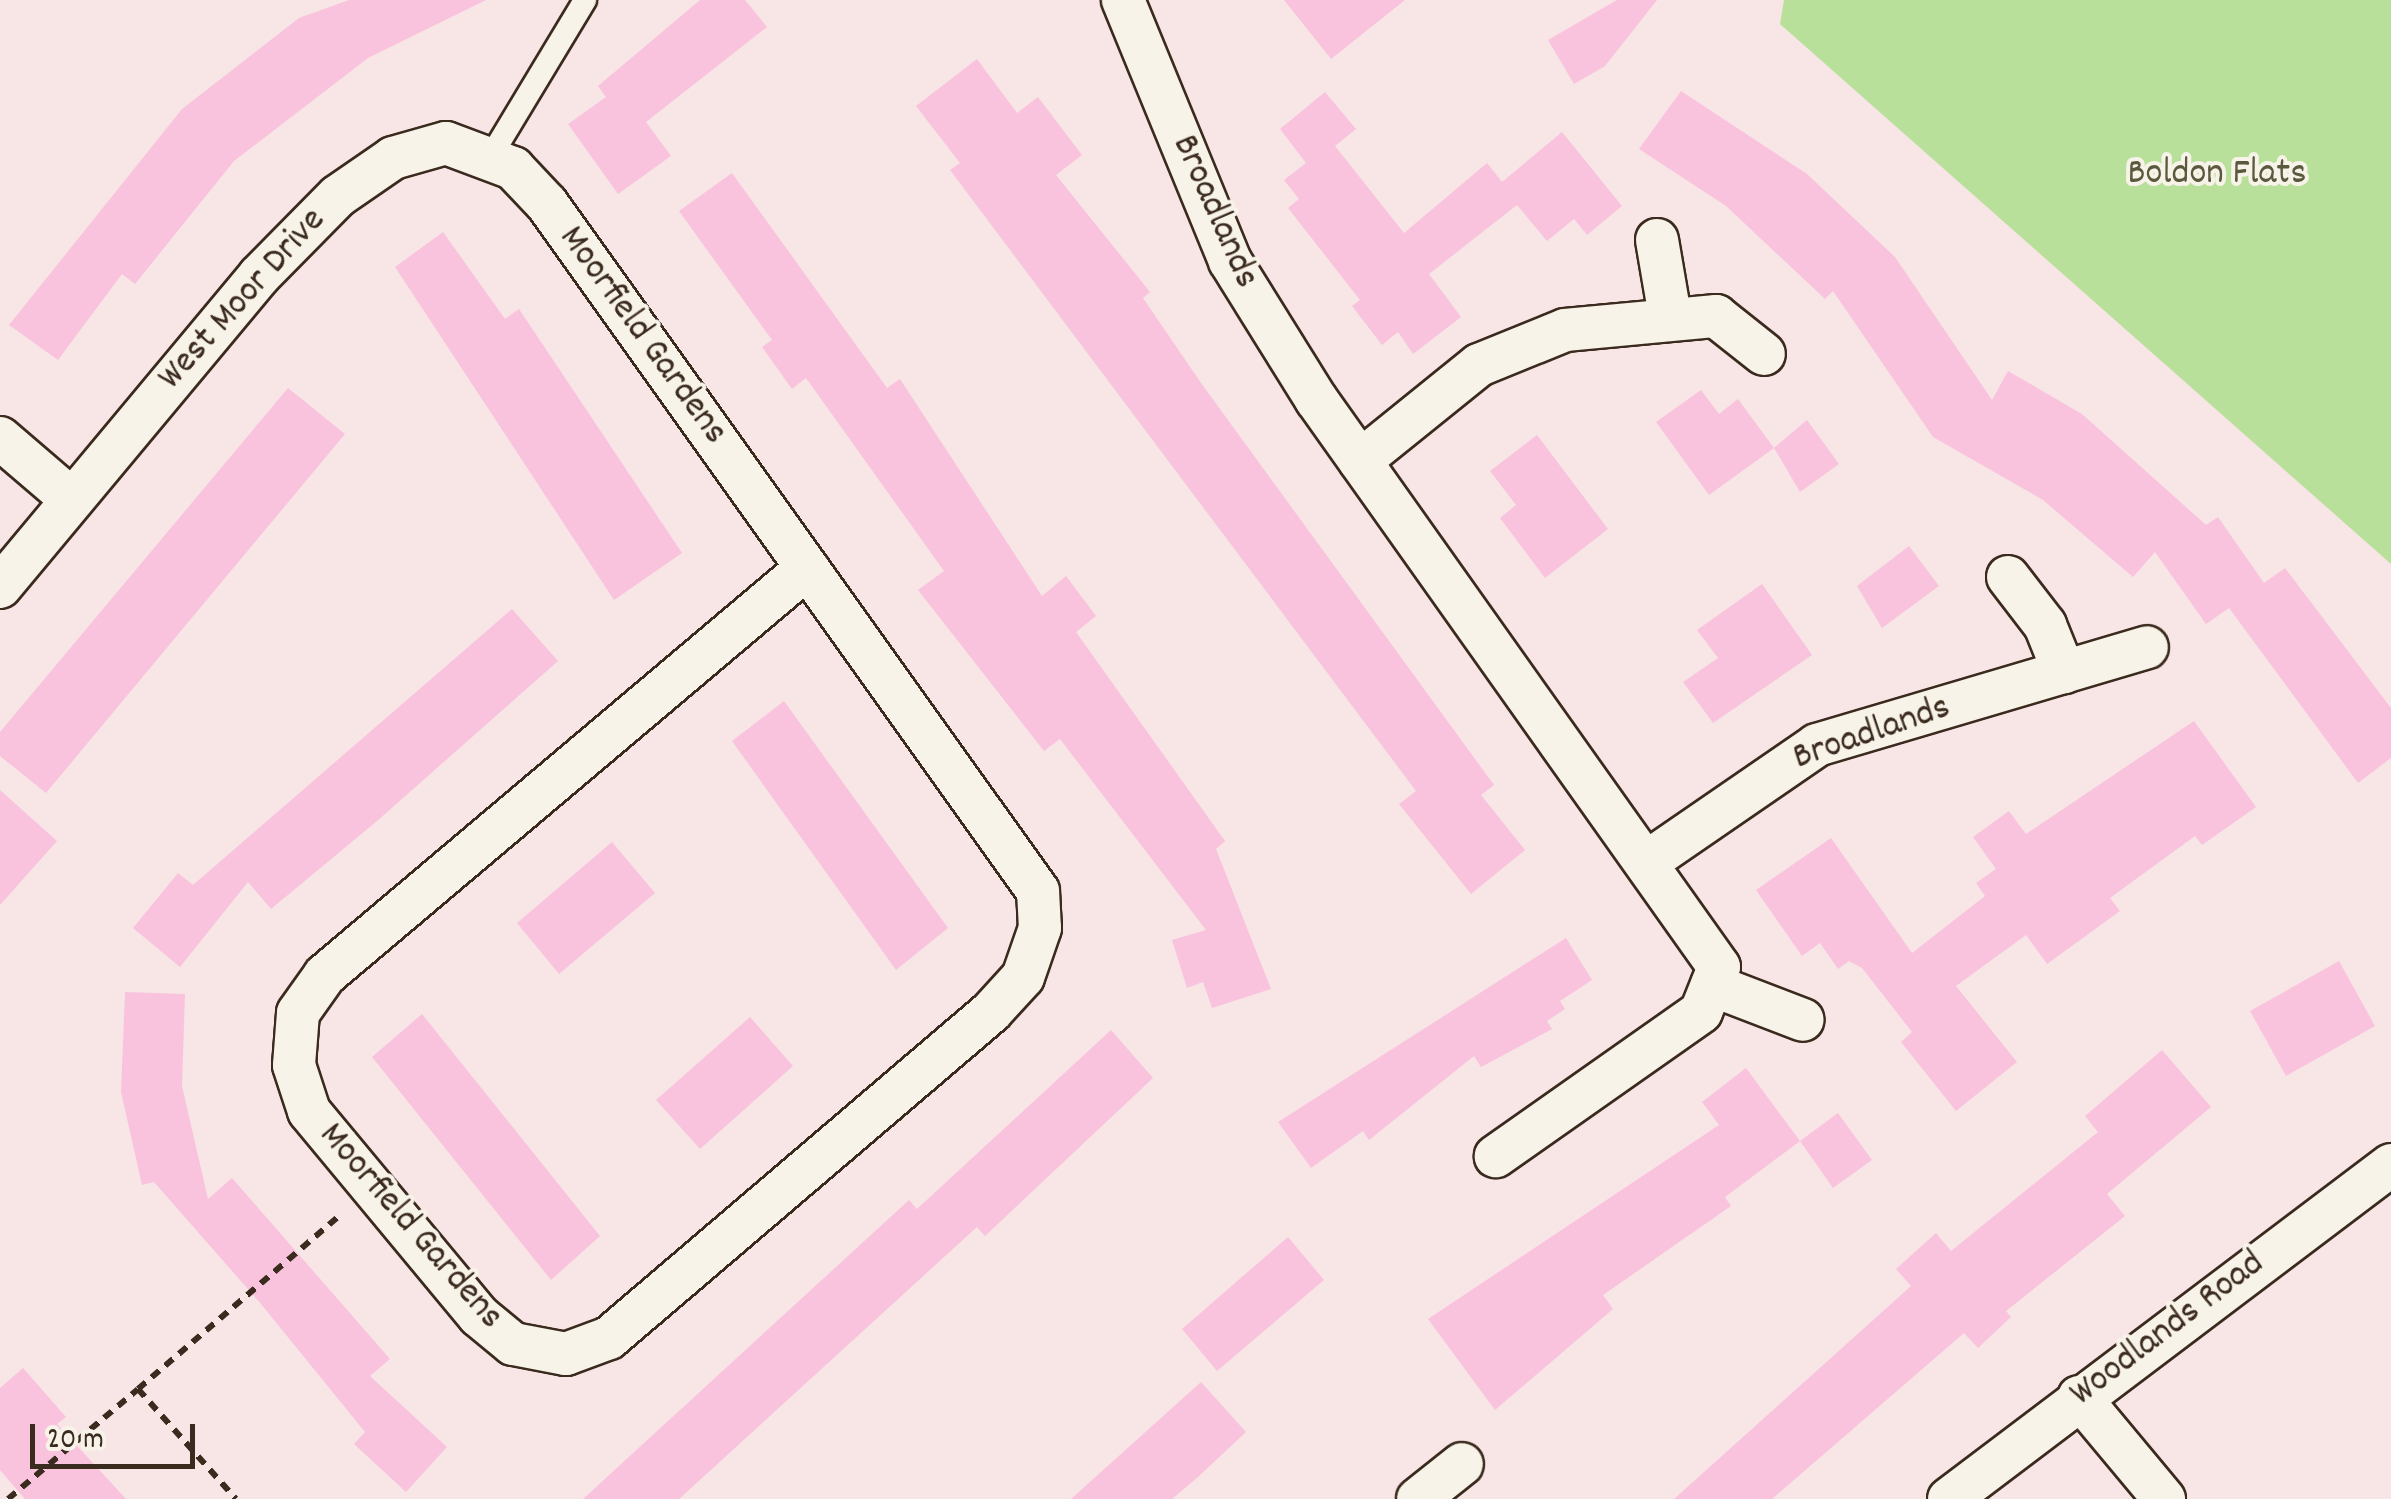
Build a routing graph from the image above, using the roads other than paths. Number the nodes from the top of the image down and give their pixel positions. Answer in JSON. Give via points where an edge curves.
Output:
{"nodes":[{"id":1,"x":585,"y":0,"type":"edge"},
{"id":2,"x":1124,"y":0,"type":"edge"},
{"id":3,"x":446,"y":143,"type":"joint"},
{"id":4,"x":492,"y":156,"type":"junction"},
{"id":5,"x":1657,"y":240,"type":"dead end"},
{"id":6,"x":1670,"y":316,"type":"junction"},
{"id":7,"x":1764,"y":354,"type":"dead end"},
{"id":8,"x":0,"y":438,"type":"edge"},
{"id":9,"x":1360,"y":462,"type":"junction"},
{"id":10,"x":70,"y":498,"type":"junction"},
{"id":11,"x":807,"y":568,"type":"junction"},
{"id":12,"x":2008,"y":577,"type":"dead end"},
{"id":13,"x":0,"y":587,"type":"edge"},
{"id":14,"x":2146,"y":647,"type":"dead end"},
{"id":15,"x":2064,"y":672,"type":"junction"},
{"id":16,"x":1647,"y":862,"type":"junction"},
{"id":17,"x":1712,"y":985,"type":"junction"},
{"id":18,"x":1803,"y":1020,"type":"dead end"},
{"id":19,"x":1496,"y":1156,"type":"dead end"},
{"id":20,"x":2391,"y":1165,"type":"edge"},
{"id":21,"x":2079,"y":1396,"type":"junction"},
{"id":22,"x":1462,"y":1464,"type":"dead end"},
{"id":23,"x":1418,"y":1499,"type":"edge"},
{"id":24,"x":1949,"y":1499,"type":"edge"},
{"id":25,"x":2164,"y":1499,"type":"edge"}],
"edges":[{"from":1,"to":4,"type":"lane"},
{"from":2,"to":9,"type":"street","name":"Broadlands","via":[[1230,261]]},
{"from":3,"to":4,"type":"street","name":"Moorfield Gardens"},
{"from":3,"to":10,"type":"street","name":"West Moor Drive","via":[[392,158],[338,196]]},
{"from":4,"to":11,"type":"street","name":"Moorfield Gardens","via":[[547,204]]},
{"from":5,"to":6,"type":"street"},
{"from":6,"to":7,"type":"street","via":[[1716,316]]},
{"from":6,"to":9,"type":"street","via":[[1565,330],[1480,365]]},
{"from":8,"to":10,"type":"street"},
{"from":9,"to":16,"type":"street","name":"Broadlands"},
{"from":10,"to":13,"type":"street","name":"West Moor Drive"},
{"from":11,"to":11,"type":"street","name":"Moorfield Gardens","via":[[1038,892],[1040,928],[1023,977],[609,1338],[566,1354],[512,1344],[479,1316],[310,1110],[294,1064],[298,1013],[338,964]]},
{"from":12,"to":15,"type":"street","via":[[2045,625]]},
{"from":14,"to":15,"type":"street","name":"Broadlands"},
{"from":15,"to":16,"type":"street","name":"Broadlands","via":[[1817,744]]},
{"from":16,"to":17,"type":"street","name":"Broadlands","via":[[1719,966]]},
{"from":17,"to":18,"type":"street"},
{"from":17,"to":19,"type":"street","via":[[1700,1012]]},
{"from":20,"to":21,"type":"street","name":"Woodlands Road"},
{"from":21,"to":24,"type":"street","name":"Woodlands Road"},
{"from":21,"to":25,"type":"street"},
{"from":22,"to":23,"type":"street"}]}
